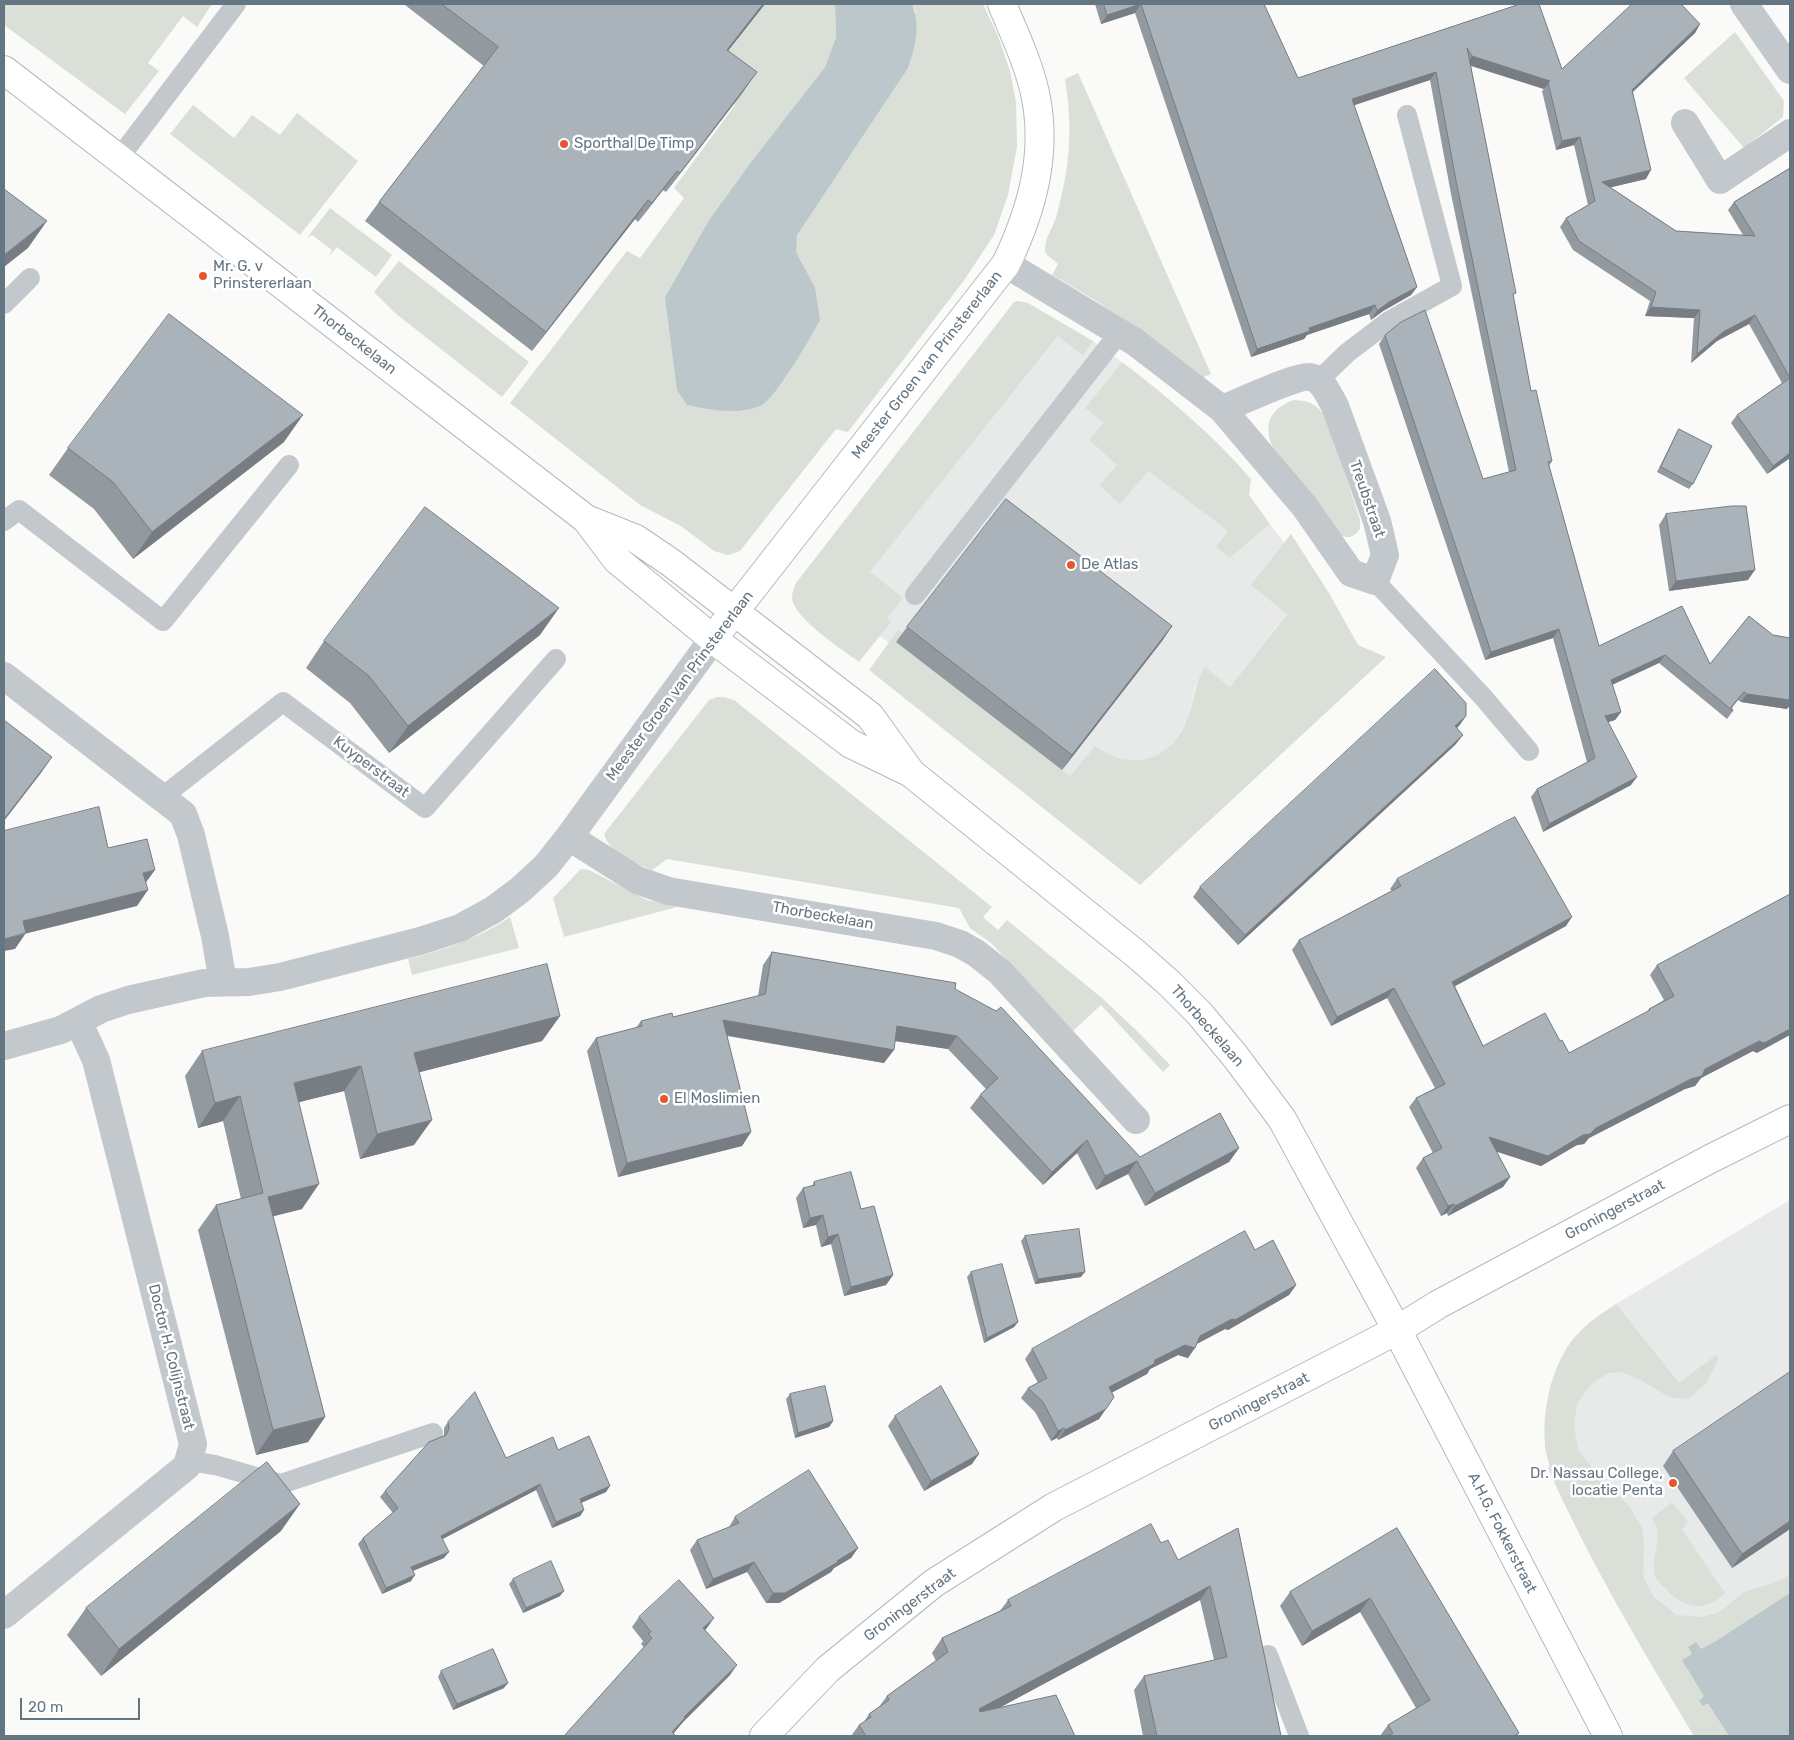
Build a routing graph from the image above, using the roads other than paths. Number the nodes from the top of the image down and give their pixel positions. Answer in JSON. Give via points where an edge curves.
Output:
{"nodes":[{"id":1,"x":236,"y":4,"type":"edge"},
{"id":2,"x":1002,"y":4,"type":"edge"},
{"id":3,"x":1744,"y":4,"type":"edge"},
{"id":4,"x":4,"y":70,"type":"edge"},
{"id":5,"x":1790,"y":70,"type":"edge"},
{"id":6,"x":1407,"y":115,"type":"dead end"},
{"id":7,"x":1685,"y":123,"type":"dead end"},
{"id":8,"x":1790,"y":133,"type":"edge"},
{"id":9,"x":119,"y":158,"type":"junction"},
{"id":10,"x":1006,"y":264,"type":"junction"},
{"id":11,"x":30,"y":278,"type":"edge"},
{"id":12,"x":4,"y":304,"type":"edge"},
{"id":13,"x":1120,"y":332,"type":"junction"},
{"id":14,"x":1318,"y":381,"type":"junction"},
{"id":15,"x":1222,"y":409,"type":"junction"},
{"id":16,"x":290,"y":465,"type":"edge"},
{"id":17,"x":586,"y":519,"type":"junction"},
{"id":18,"x":4,"y":521,"type":"edge"},
{"id":19,"x":1375,"y":581,"type":"junction"},
{"id":20,"x":915,"y":595,"type":"dead end"},
{"id":21,"x":734,"y":612,"type":"junction"},
{"id":22,"x":713,"y":639,"type":"junction"},
{"id":23,"x":556,"y":659,"type":"edge"},
{"id":24,"x":4,"y":676,"type":"edge"},
{"id":25,"x":1529,"y":750,"type":"dead end"},
{"id":26,"x":912,"y":773,"type":"junction"},
{"id":27,"x":161,"y":798,"type":"junction"},
{"id":28,"x":569,"y":837,"type":"junction"},
{"id":29,"x":223,"y":982,"type":"junction"},
{"id":30,"x":78,"y":1021,"type":"junction"},
{"id":31,"x":4,"y":1046,"type":"edge"},
{"id":32,"x":1790,"y":1119,"type":"edge"},
{"id":33,"x":1136,"y":1120,"type":"dead end"},
{"id":34,"x":1397,"y":1330,"type":"junction"},
{"id":35,"x":433,"y":1433,"type":"dead end"},
{"id":36,"x":189,"y":1461,"type":"junction"},
{"id":37,"x":4,"y":1615,"type":"edge"},
{"id":38,"x":1268,"y":1656,"type":"dead end"},
{"id":39,"x":764,"y":1736,"type":"edge"},
{"id":40,"x":1299,"y":1736,"type":"edge"},
{"id":41,"x":1608,"y":1736,"type":"edge"}],
"edges":[{"from":1,"to":9,"type":"lane"},
{"from":2,"to":10,"type":"street","name":"Meester Groen van Prinstererlaan","via":[[1035,93],[1040,147],[1030,206]]},
{"from":3,"to":5,"type":"street"},
{"from":4,"to":9,"type":"street","name":"Thorbeckelaan"},
{"from":6,"to":14,"type":"lane","via":[[1452,286],[1389,321]]},
{"from":7,"to":8,"type":"street","via":[[1720,180]]},
{"from":9,"to":17,"type":"street","name":"Thorbeckelaan"},
{"from":10,"to":13,"type":"street"},
{"from":10,"to":21,"type":"street","name":"Meester Groen van Prinstererlaan"},
{"from":11,"to":12,"type":"lane"},
{"from":13,"to":15,"type":"street"},
{"from":13,"to":20,"type":"lane"},
{"from":14,"to":15,"type":"street","via":[[1310,377],[1295,380]]},
{"from":14,"to":19,"type":"street","name":"Treubstraat","via":[[1335,406],[1377,521],[1385,555]]},
{"from":15,"to":19,"type":"street","via":[[1304,507],[1351,574]]},
{"from":16,"to":18,"type":"lane","via":[[163,621],[19,510]]},
{"from":17,"to":21,"type":"street","name":"Thorbeckelaan","via":[[636,540]]},
{"from":17,"to":22,"type":"street","name":"Thorbeckelaan","via":[[617,560]]},
{"from":19,"to":25,"type":"lane"},
{"from":21,"to":22,"type":"street","name":"Meester Groen van Prinstererlaan"},
{"from":21,"to":26,"type":"street","name":"Thorbeckelaan","via":[[870,716]]},
{"from":22,"to":26,"type":"street","name":"Thorbeckelaan","via":[[851,744]]},
{"from":22,"to":28,"type":"street","name":"Meester Groen van Prinstererlaan"},
{"from":23,"to":27,"type":"lane","name":"Kuyperstraat","via":[[425,808],[283,702]]},
{"from":24,"to":27,"type":"street"},
{"from":26,"to":34,"type":"street","name":"Thorbeckelaan","via":[[1136,954],[1199,1013],[1282,1119]]},
{"from":27,"to":29,"type":"street","via":[[183,814],[191,835]]},
{"from":28,"to":29,"type":"street","name":"Meester Groen van Prinstererlaan","via":[[546,866],[520,890],[460,928],[280,977]]},
{"from":28,"to":33,"type":"street","name":"Thorbeckelaan","via":[[637,880],[668,891],[936,936],[960,944],[1000,972]]},
{"from":29,"to":30,"type":"street","name":"Meester Groen van Prinstererlaan","via":[[204,983],[128,1000]]},
{"from":30,"to":31,"type":"street","name":"Meester Groen van Prinstererlaan","via":[[61,1030]]},
{"from":30,"to":36,"type":"street","name":"Doctor H. Colijnstraat","via":[[99,1070],[193,1444]]},
{"from":32,"to":34,"type":"street","name":"Groningerstraat","via":[[1439,1304]]},
{"from":34,"to":39,"type":"street","name":"Groningerstraat","via":[[1054,1506],[934,1583],[828,1669]]},
{"from":34,"to":41,"type":"street","name":"A.H.G. Fokkerstraat"},
{"from":35,"to":36,"type":"lane","via":[[281,1484]]},
{"from":36,"to":37,"type":"street","via":[[187,1466]]},
{"from":38,"to":40,"type":"lane"}]}
